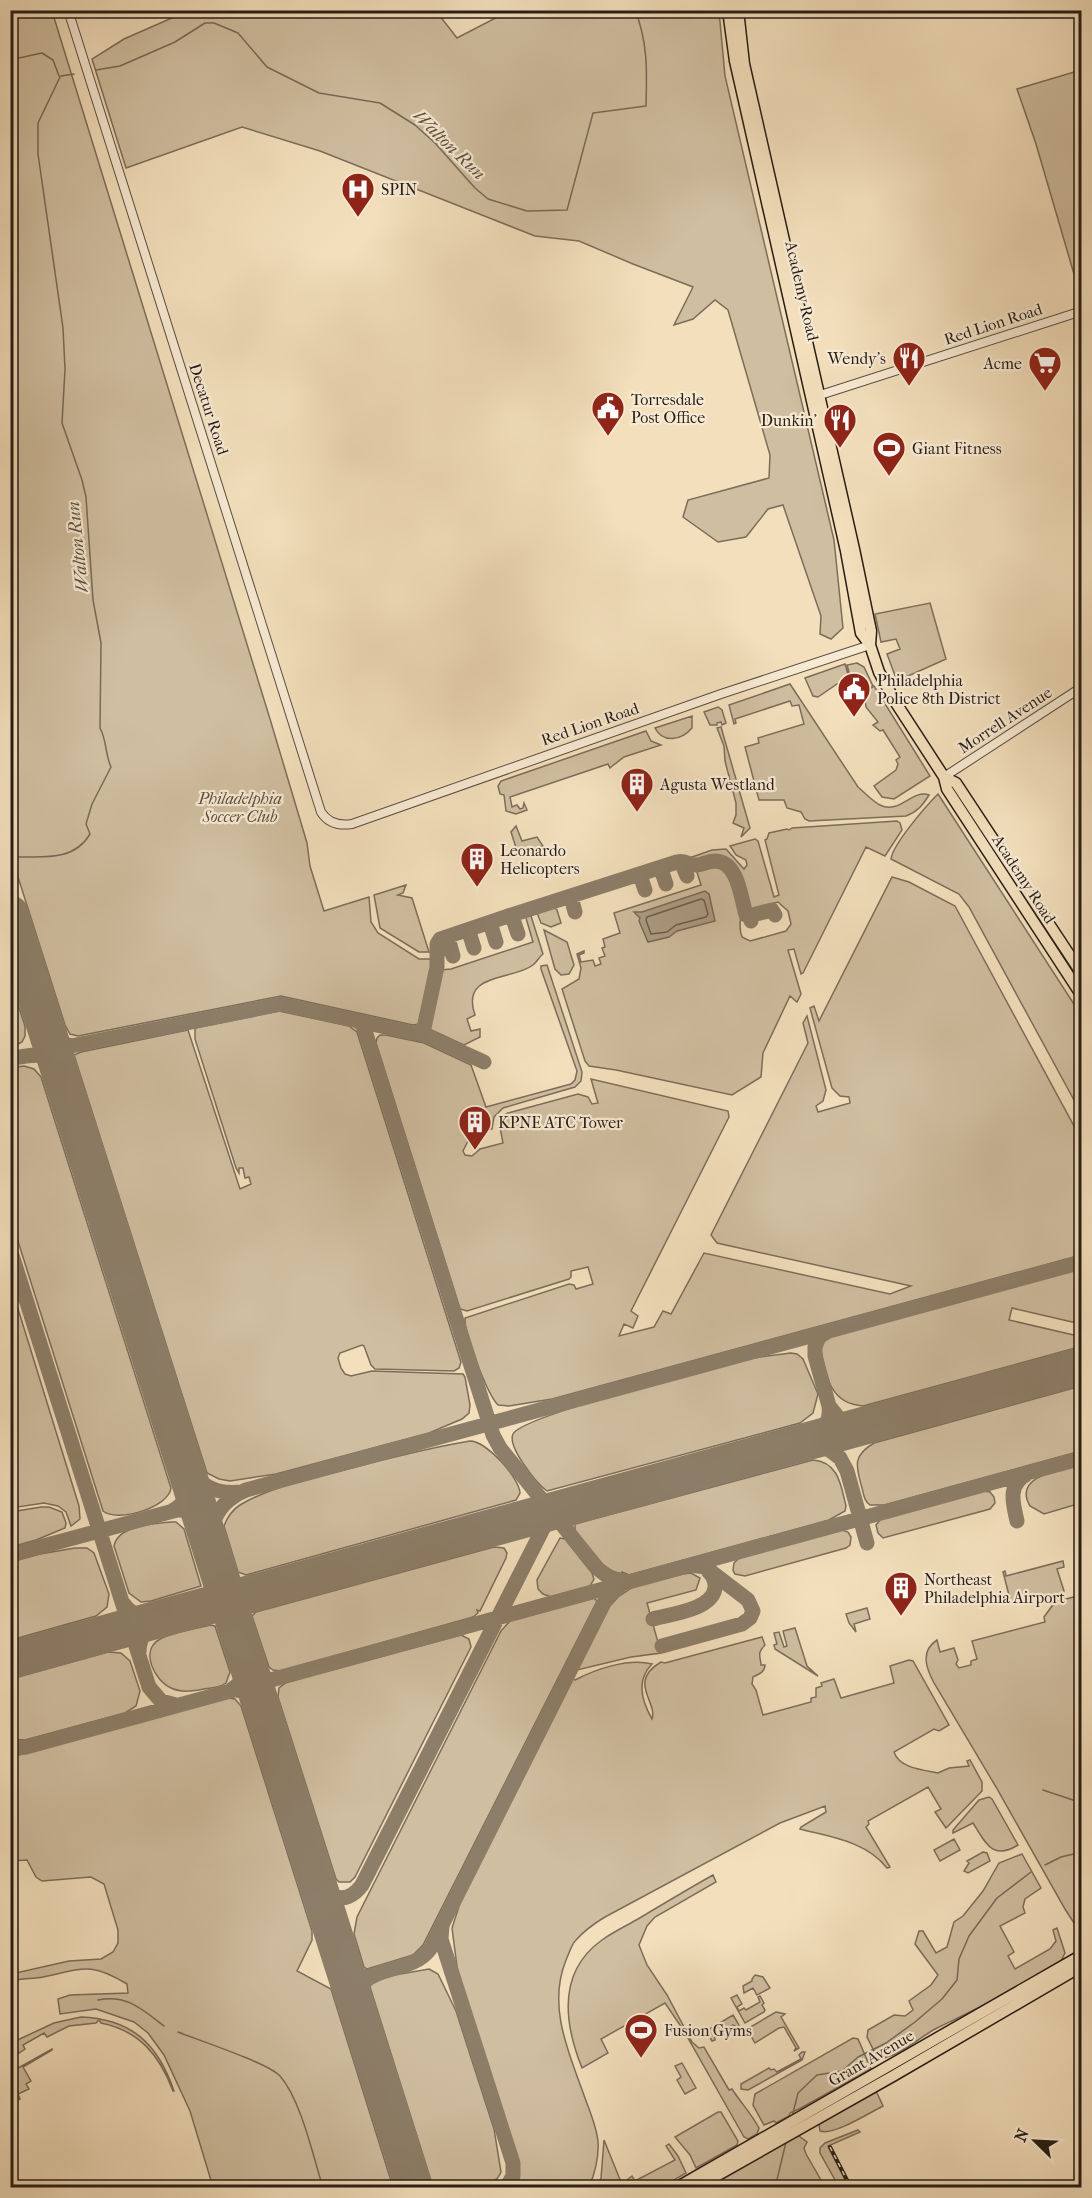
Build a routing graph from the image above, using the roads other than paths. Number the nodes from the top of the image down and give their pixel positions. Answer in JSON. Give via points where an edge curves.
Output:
{"nodes":[{"id":1,"x":68,"y":10,"type":"edge"},
{"id":2,"x":728,"y":10,"type":"edge"},
{"id":3,"x":738,"y":10,"type":"edge"},
{"id":4,"x":1082,"y":311,"type":"edge"},
{"id":5,"x":815,"y":397,"type":"junction"},
{"id":6,"x":870,"y":645,"type":"junction"},
{"id":7,"x":1082,"y":687,"type":"edge"},
{"id":8,"x":945,"y":777,"type":"junction"},
{"id":9,"x":323,"y":816,"type":"joint"},
{"id":10,"x":1082,"y":974,"type":"edge"},
{"id":11,"x":1082,"y":996,"type":"edge"},
{"id":12,"x":1082,"y":1955,"type":"edge"},
{"id":13,"x":1082,"y":1965,"type":"edge"},
{"id":14,"x":932,"y":2047,"type":"junction"},
{"id":15,"x":788,"y":2129,"type":"junction"},
{"id":16,"x":745,"y":2148,"type":"junction"},
{"id":17,"x":711,"y":2178,"type":"junction"},
{"id":18,"x":675,"y":2187,"type":"edge"},
{"id":19,"x":695,"y":2187,"type":"edge"}],
"edges":[{"from":1,"to":9,"type":"street","name":"Decatur Road"},
{"from":2,"to":5,"type":"main road","name":"Academy Road","via":[[735,61]]},
{"from":3,"to":5,"type":"main road","name":"Academy Road","via":[[744,64]]},
{"from":4,"to":5,"type":"street","name":"Red Lion Road"},
{"from":5,"to":6,"type":"main road","name":"Academy Road","via":[[861,633]]},
{"from":6,"to":8,"type":"main road","name":"Academy Road","via":[[896,703]]},
{"from":6,"to":9,"type":"street","name":"Red Lion Road","via":[[352,824],[335,824]]},
{"from":7,"to":8,"type":"street","name":"Morrell Avenue"},
{"from":8,"to":10,"type":"main road","name":"Academy Road","via":[[956,783]]},
{"from":8,"to":11,"type":"main road","name":"Academy Road","via":[[947,789]]},
{"from":12,"to":14,"type":"main road","name":"Grant Avenue"},
{"from":13,"to":14,"type":"main road","name":"Grant Avenue"},
{"from":14,"to":15,"type":"main road","name":"Grant Avenue"},
{"from":15,"to":16,"type":"main road","name":"Grant Avenue"},
{"from":15,"to":17,"type":"main road","name":"Grant Avenue"},
{"from":16,"to":17,"type":"main road"},
{"from":16,"to":18,"type":"main road","name":"Grant Avenue"},
{"from":17,"to":19,"type":"main road","name":"Grant Avenue"}]}
